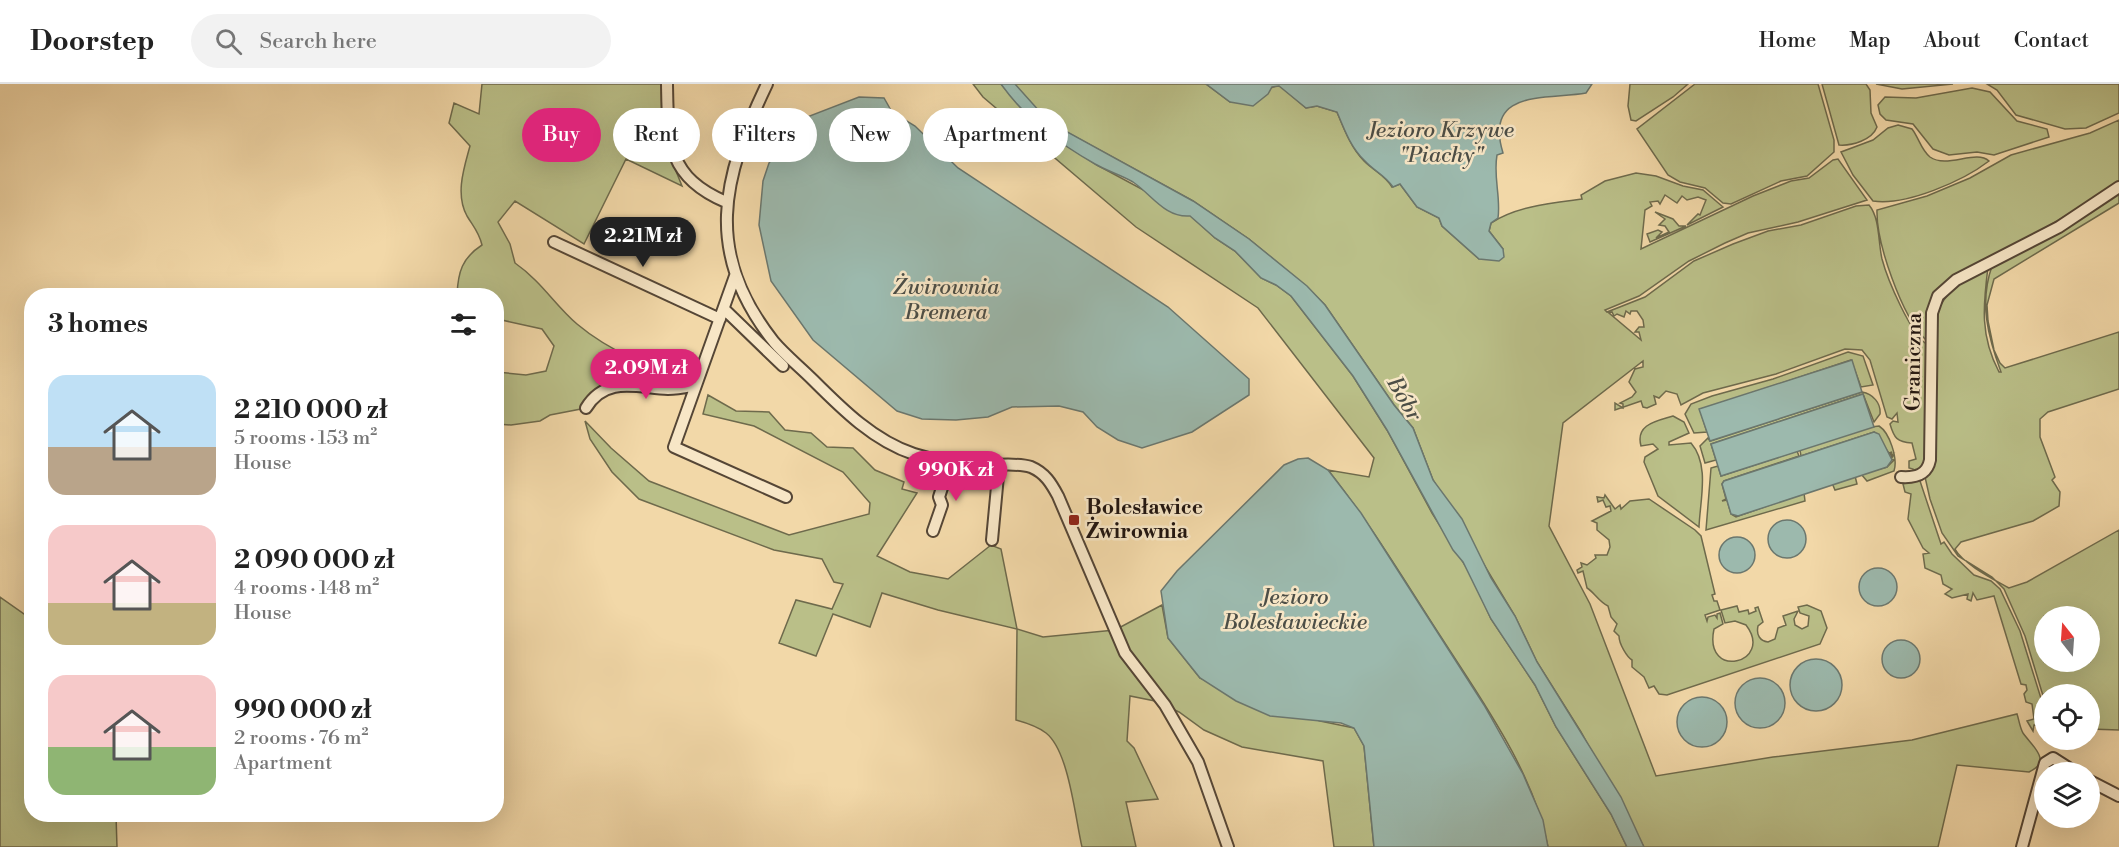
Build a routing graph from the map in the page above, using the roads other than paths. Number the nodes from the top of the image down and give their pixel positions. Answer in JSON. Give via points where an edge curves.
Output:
{"nodes":[{"id":1,"x":667,"y":84,"type":"edge"},
{"id":2,"x":767,"y":84,"type":"edge"},
{"id":3,"x":2119,"y":187,"type":"edge"},
{"id":4,"x":726,"y":202,"type":"junction"},
{"id":5,"x":555,"y":242,"type":"dead end"},
{"id":6,"x":735,"y":276,"type":"junction"},
{"id":7,"x":722,"y":314,"type":"junction"},
{"id":8,"x":783,"y":366,"type":"dead end"},
{"id":9,"x":696,"y":385,"type":"junction"},
{"id":10,"x":586,"y":408,"type":"dead end"},
{"id":11,"x":950,"y":463,"type":"junction"},
{"id":12,"x":999,"y":465,"type":"junction"},
{"id":13,"x":1901,"y":477,"type":"dead end"},
{"id":14,"x":786,"y":497,"type":"dead end"},
{"id":15,"x":933,"y":531,"type":"dead end"},
{"id":16,"x":992,"y":540,"type":"dead end"},
{"id":17,"x":2100,"y":786,"type":"edge"},
{"id":18,"x":2119,"y":796,"type":"edge"},
{"id":19,"x":2034,"y":803,"type":"edge"},
{"id":20,"x":1228,"y":847,"type":"edge"},
{"id":21,"x":2022,"y":847,"type":"edge"}],
"edges":[{"from":1,"to":4,"type":"street","via":[[668,120],[678,163],[689,181],[704,193]]},
{"from":2,"to":4,"type":"street","via":[[742,139]]},
{"from":3,"to":13,"type":"street","name":"Graniczna","via":[[2059,227],[1964,275],[1938,296],[1932,313],[1930,460],[1922,474]]},
{"from":4,"to":6,"type":"street"},
{"from":5,"to":7,"type":"street"},
{"from":6,"to":7,"type":"street"},
{"from":6,"to":11,"type":"street","via":[[748,306],[775,343],[864,426],[902,450]]},
{"from":7,"to":8,"type":"street"},
{"from":7,"to":9,"type":"street"},
{"from":9,"to":10,"type":"street","via":[[665,389],[629,383],[599,394]]},
{"from":9,"to":14,"type":"street","via":[[674,447]]},
{"from":11,"to":12,"type":"street"},
{"from":11,"to":15,"type":"street"},
{"from":12,"to":16,"type":"street"},
{"from":12,"to":20,"type":"street","via":[[1029,466],[1046,476],[1053,486],[1125,653],[1165,705],[1198,762]]},
{"from":17,"to":18,"type":"street"},
{"from":19,"to":21,"type":"street"}]}
